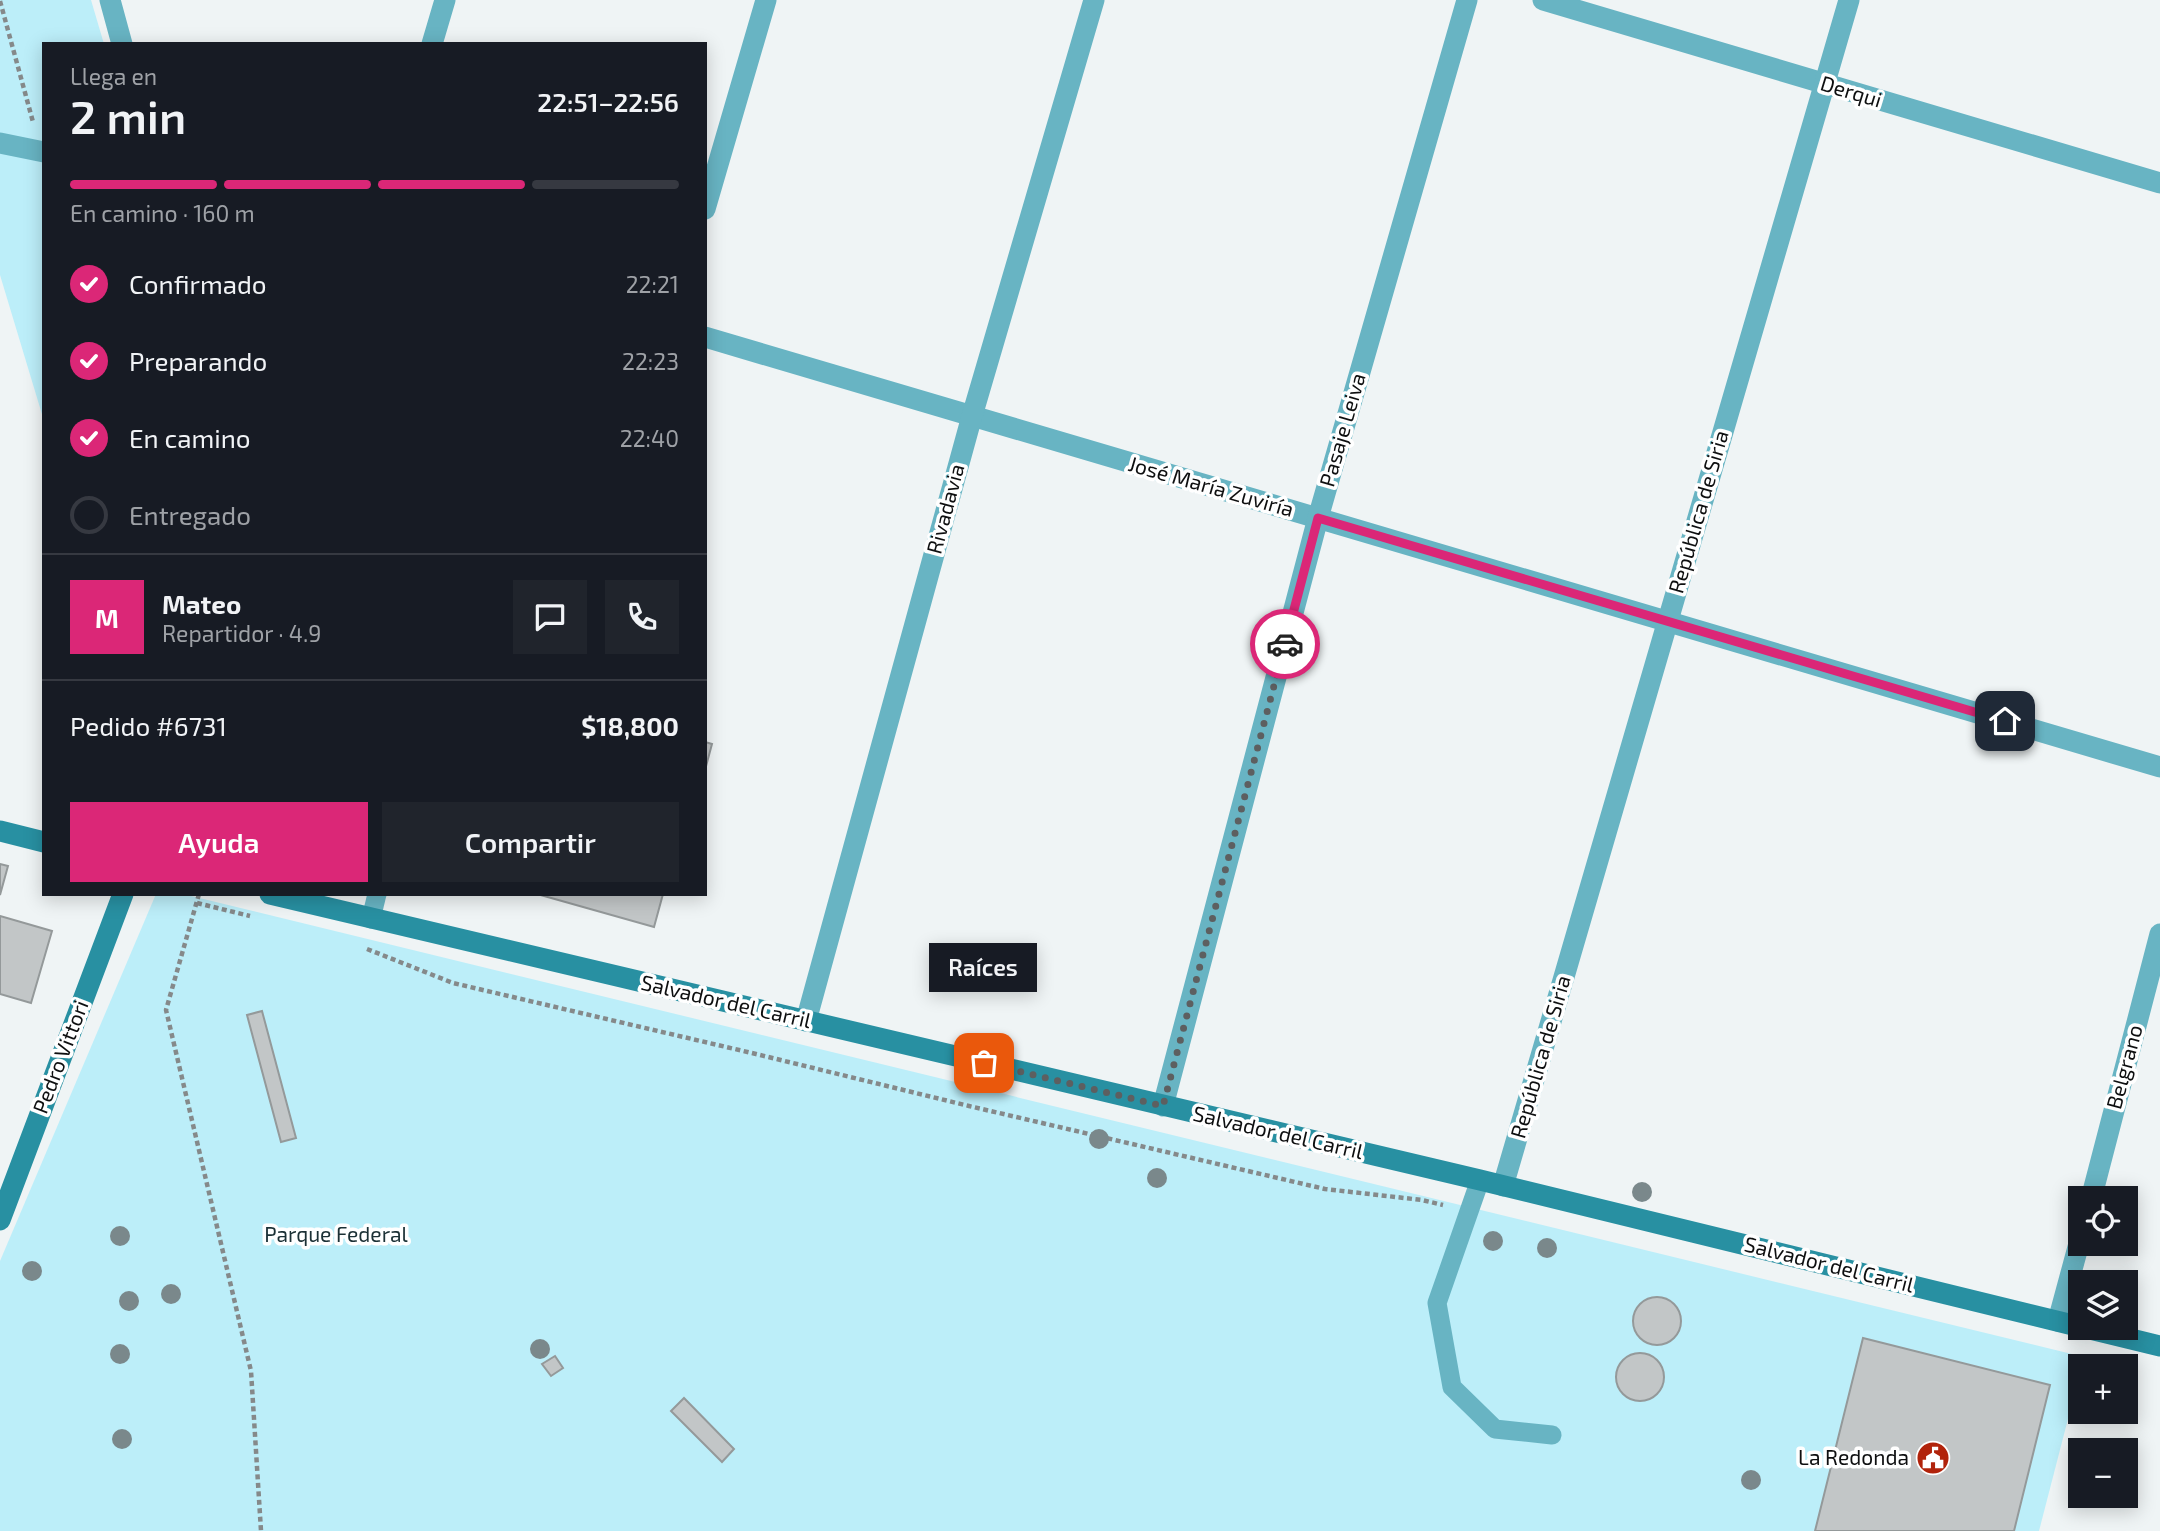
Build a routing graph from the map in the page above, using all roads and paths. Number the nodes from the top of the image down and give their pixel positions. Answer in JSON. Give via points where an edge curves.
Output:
{"nodes":[{"id":1,"x":110,"y":0,"type":"edge"},
{"id":2,"x":445,"y":0,"type":"edge"},
{"id":3,"x":766,"y":0,"type":"edge"},
{"id":4,"x":1094,"y":0,"type":"edge"},
{"id":5,"x":1467,"y":0,"type":"edge"},
{"id":6,"x":1543,"y":0,"type":"edge"},
{"id":7,"x":1849,"y":0,"type":"edge"},
{"id":8,"x":0,"y":1,"type":"edge"},
{"id":9,"x":121,"y":42,"type":"edge"},
{"id":10,"x":433,"y":42,"type":"edge"},
{"id":11,"x":1824,"y":84,"type":"junction"},
{"id":12,"x":0,"y":143,"type":"edge"},
{"id":13,"x":42,"y":148,"type":"edge"},
{"id":14,"x":42,"y":152,"type":"edge"},
{"id":15,"x":2160,"y":183,"type":"edge"},
{"id":16,"x":707,"y":202,"type":"edge"},
{"id":17,"x":707,"y":338,"type":"edge"},
{"id":18,"x":972,"y":416,"type":"junction"},
{"id":19,"x":1318,"y":518,"type":"junction"},
{"id":20,"x":1668,"y":621,"type":"junction"},
{"id":21,"x":2160,"y":767,"type":"edge"},
{"id":22,"x":0,"y":831,"type":"edge"},
{"id":23,"x":42,"y":842,"type":"edge"},
{"id":24,"x":122,"y":896,"type":"edge"},
{"id":25,"x":199,"y":896,"type":"edge"},
{"id":26,"x":278,"y":896,"type":"edge"},
{"id":27,"x":377,"y":896,"type":"edge"},
{"id":28,"x":197,"y":903,"type":"junction"},
{"id":29,"x":251,"y":917,"type":"dead end"},
{"id":30,"x":371,"y":919,"type":"junction"},
{"id":31,"x":2160,"y":934,"type":"edge"},
{"id":32,"x":365,"y":948,"type":"dead end"},
{"id":33,"x":806,"y":1021,"type":"junction"},
{"id":34,"x":1163,"y":1106,"type":"junction"},
{"id":35,"x":1480,"y":1180,"type":"junction"},
{"id":36,"x":1503,"y":1186,"type":"junction"},
{"id":37,"x":2094,"y":1186,"type":"edge"},
{"id":38,"x":1470,"y":1211,"type":"junction"},
{"id":39,"x":0,"y":1220,"type":"edge"},
{"id":40,"x":2076,"y":1256,"type":"edge"},
{"id":41,"x":2058,"y":1321,"type":"junction"},
{"id":42,"x":2068,"y":1324,"type":"edge"},
{"id":43,"x":2135,"y":1340,"type":"edge"},
{"id":44,"x":2160,"y":1346,"type":"edge"},
{"id":45,"x":1552,"y":1435,"type":"dead end"},
{"id":46,"x":261,"y":1531,"type":"edge"}],
"edges":[{"from":1,"to":9,"type":"street"},
{"from":2,"to":10,"type":"street"},
{"from":3,"to":16,"type":"street"},
{"from":4,"to":18,"type":"street","name":"Rivadavia"},
{"from":5,"to":19,"type":"street","name":"Pasaje Leiva"},
{"from":6,"to":11,"type":"street","name":"Derqui"},
{"from":7,"to":11,"type":"street","name":"República de Siria"},
{"from":8,"to":13,"type":"path"},
{"from":11,"to":15,"type":"street","name":"Derqui"},
{"from":11,"to":20,"type":"street","name":"República de Siria"},
{"from":12,"to":14,"type":"street"},
{"from":17,"to":18,"type":"street","name":"José María Zuviría"},
{"from":18,"to":19,"type":"street","name":"José María Zuviría"},
{"from":18,"to":33,"type":"street","name":"Rivadavia"},
{"from":19,"to":20,"type":"street","name":"José María Zuviría"},
{"from":19,"to":34,"type":"street","name":"Pasaje Leiva"},
{"from":20,"to":21,"type":"street","name":"José María Zuviría"},
{"from":20,"to":36,"type":"street","name":"República de Siria"},
{"from":22,"to":23,"type":"main road"},
{"from":24,"to":39,"type":"main road","name":"Pedro Vittori"},
{"from":25,"to":28,"type":"path"},
{"from":26,"to":30,"type":"main road","name":"Salvador del Carril"},
{"from":27,"to":30,"type":"lane"},
{"from":28,"to":29,"type":"path"},
{"from":28,"to":46,"type":"path","via":[[166,1010],[251,1371]]},
{"from":30,"to":33,"type":"main road","name":"Salvador del Carril"},
{"from":31,"to":37,"type":"street","name":"Belgrano"},
{"from":32,"to":38,"type":"path","via":[[453,983],[969,1106],[1325,1189],[1422,1200]]},
{"from":33,"to":34,"type":"main road","name":"Salvador del Carril"},
{"from":34,"to":35,"type":"main road","name":"Salvador del Carril"},
{"from":35,"to":36,"type":"main road","name":"Salvador del Carril"},
{"from":35,"to":38,"type":"lane"},
{"from":36,"to":41,"type":"main road","name":"Salvador del Carril"},
{"from":38,"to":45,"type":"lane","via":[[1437,1303],[1452,1387],[1495,1429]]},
{"from":40,"to":41,"type":"street"},
{"from":41,"to":42,"type":"main road","name":"Salvador del Carril"},
{"from":43,"to":44,"type":"main road"}]}
